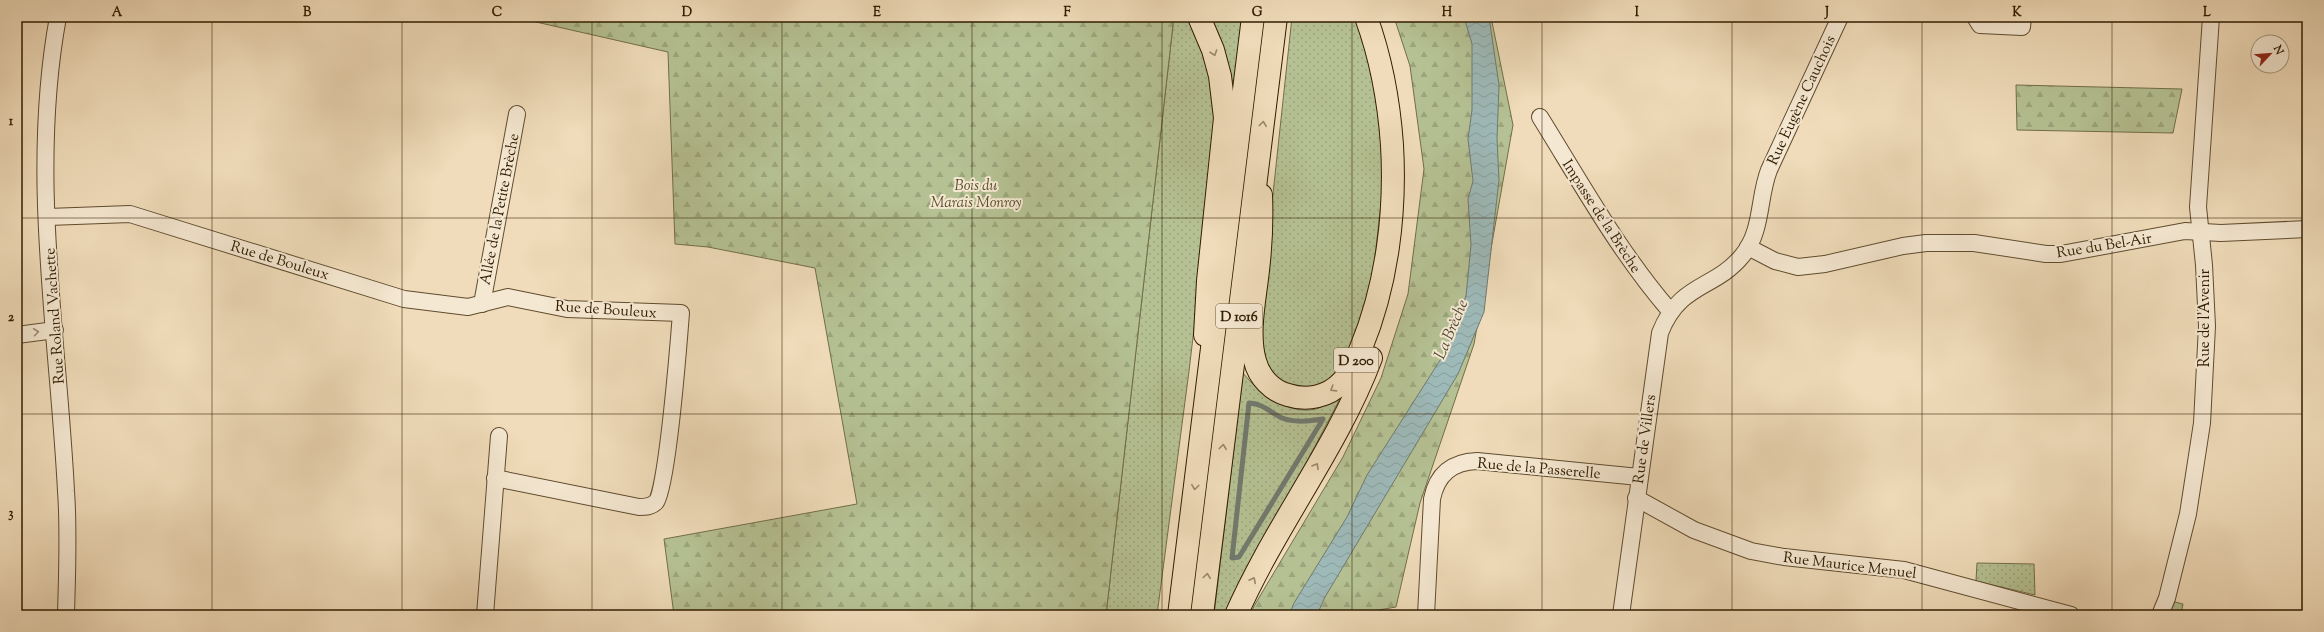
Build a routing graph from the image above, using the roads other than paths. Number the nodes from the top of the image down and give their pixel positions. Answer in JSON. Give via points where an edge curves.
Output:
{"nodes":[{"id":1,"x":58,"y":17,"type":"edge"},
{"id":2,"x":1199,"y":17,"type":"edge"},
{"id":3,"x":1253,"y":17,"type":"edge"},
{"id":4,"x":1276,"y":17,"type":"edge"},
{"id":5,"x":1366,"y":17,"type":"edge"},
{"id":6,"x":1380,"y":17,"type":"edge"},
{"id":7,"x":1840,"y":17,"type":"edge"},
{"id":8,"x":1975,"y":17,"type":"edge"},
{"id":9,"x":2023,"y":17,"type":"edge"},
{"id":10,"x":2210,"y":17,"type":"edge"},
{"id":11,"x":517,"y":114,"type":"dead end"},
{"id":12,"x":1540,"y":116,"type":"dead end"},
{"id":13,"x":1260,"y":145,"type":"junction"},
{"id":14,"x":48,"y":217,"type":"junction"},
{"id":15,"x":2307,"y":229,"type":"edge"},
{"id":16,"x":2200,"y":231,"type":"junction"},
{"id":17,"x":1748,"y":247,"type":"junction"},
{"id":18,"x":482,"y":304,"type":"junction"},
{"id":19,"x":1670,"y":311,"type":"junction"},
{"id":20,"x":55,"y":330,"type":"junction"},
{"id":21,"x":17,"y":335,"type":"edge"},
{"id":22,"x":1201,"y":435,"type":"junction"},
{"id":23,"x":499,"y":436,"type":"dead end"},
{"id":24,"x":1639,"y":477,"type":"junction"},
{"id":25,"x":495,"y":478,"type":"junction"},
{"id":26,"x":1636,"y":498,"type":"junction"},
{"id":27,"x":2038,"y":611,"type":"edge"},
{"id":28,"x":66,"y":615,"type":"edge"},
{"id":29,"x":485,"y":615,"type":"edge"},
{"id":30,"x":1179,"y":615,"type":"edge"},
{"id":31,"x":1202,"y":615,"type":"edge"},
{"id":32,"x":1236,"y":615,"type":"edge"},
{"id":33,"x":1426,"y":615,"type":"edge"},
{"id":34,"x":1621,"y":615,"type":"edge"},
{"id":35,"x":2071,"y":615,"type":"edge"},
{"id":36,"x":2160,"y":615,"type":"edge"}],
"edges":[{"from":1,"to":14,"type":"street","name":"Rue Roland Vachette","via":[[47,108]]},
{"from":2,"to":22,"type":"main road","one_way":true,"via":[[1220,76],[1225,118],[1208,281]]},
{"from":3,"to":22,"type":"main road","number":"D 1016"},
{"from":13,"to":4,"type":"main road","number":"D 1016","one_way":true},
{"from":5,"to":13,"type":"main road","number":"D 200","one_way":true,"via":[[1379,61],[1388,107],[1393,178],[1390,228],[1377,297],[1369,327],[1355,362],[1341,384],[1313,398],[1296,397],[1277,391],[1263,378],[1254,356],[1252,332],[1262,219]]},
{"from":32,"to":6,"type":"main road","number":"D 200","one_way":true,"via":[[1271,545],[1356,392],[1379,335],[1392,291],[1403,224],[1405,144],[1394,71]]},
{"from":7,"to":17,"type":"street","name":"Rue Eugène Cauchois","via":[[1776,154],[1764,184],[1758,221]]},
{"from":8,"to":9,"type":"street","via":[[1980,25],[2022,27]]},
{"from":10,"to":16,"type":"street","name":"Rue de l'Avenir","via":[[2198,195]]},
{"from":11,"to":18,"type":"street","name":"Allée de la Petite Brèche"},
{"from":12,"to":19,"type":"street","name":"Impasse de la Brèche","via":[[1628,259]]},
{"from":31,"to":13,"type":"main road","number":"D 1016","one_way":true},
{"from":14,"to":18,"type":"street","name":"Rue de Bouleux","via":[[130,214],[404,299],[459,307]]},
{"from":14,"to":20,"type":"street","name":"Rue Roland Vachette"},
{"from":15,"to":16,"type":"street","name":"Rue du Bel-Air","via":[[2221,233]]},
{"from":16,"to":17,"type":"street","name":"Rue du Bel-Air","via":[[2177,232],[2061,254],[1974,243],[1914,244],[1808,266],[1790,267]]},
{"from":16,"to":36,"type":"street","name":"Rue de l'Avenir","via":[[2207,326],[2202,423],[2188,514],[2167,598]]},
{"from":17,"to":19,"type":"street","name":"Rue de Villers","via":[[1734,264],[1685,295]]},
{"from":18,"to":25,"type":"street","name":"Rue de Bouleux","via":[[508,297],[567,309],[681,313],[667,448],[656,503],[651,506],[639,506]]},
{"from":19,"to":24,"type":"street","name":"Rue de Villers","via":[[1657,342]]},
{"from":21,"to":20,"type":"street","one_way":true},
{"from":20,"to":28,"type":"street","name":"Rue Roland Vachette","via":[[67,512]]},
{"from":22,"to":30,"type":"main road","number":"D 1016","one_way":true},
{"from":23,"to":25,"type":"street"},
{"from":24,"to":26,"type":"street","name":"Rue de Villers"},
{"from":24,"to":33,"type":"street","name":"Rue de la Passerelle","via":[[1477,461],[1453,466],[1437,482],[1432,499]]},
{"from":25,"to":29,"type":"street"},
{"from":26,"to":27,"type":"street","name":"Rue Maurice Menuel","via":[[1694,530],[1751,551],[1904,570]]},
{"from":26,"to":34,"type":"street","name":"Rue de Villers"},
{"from":27,"to":35,"type":"street","name":"Rue Maurice Menuel"}]}
